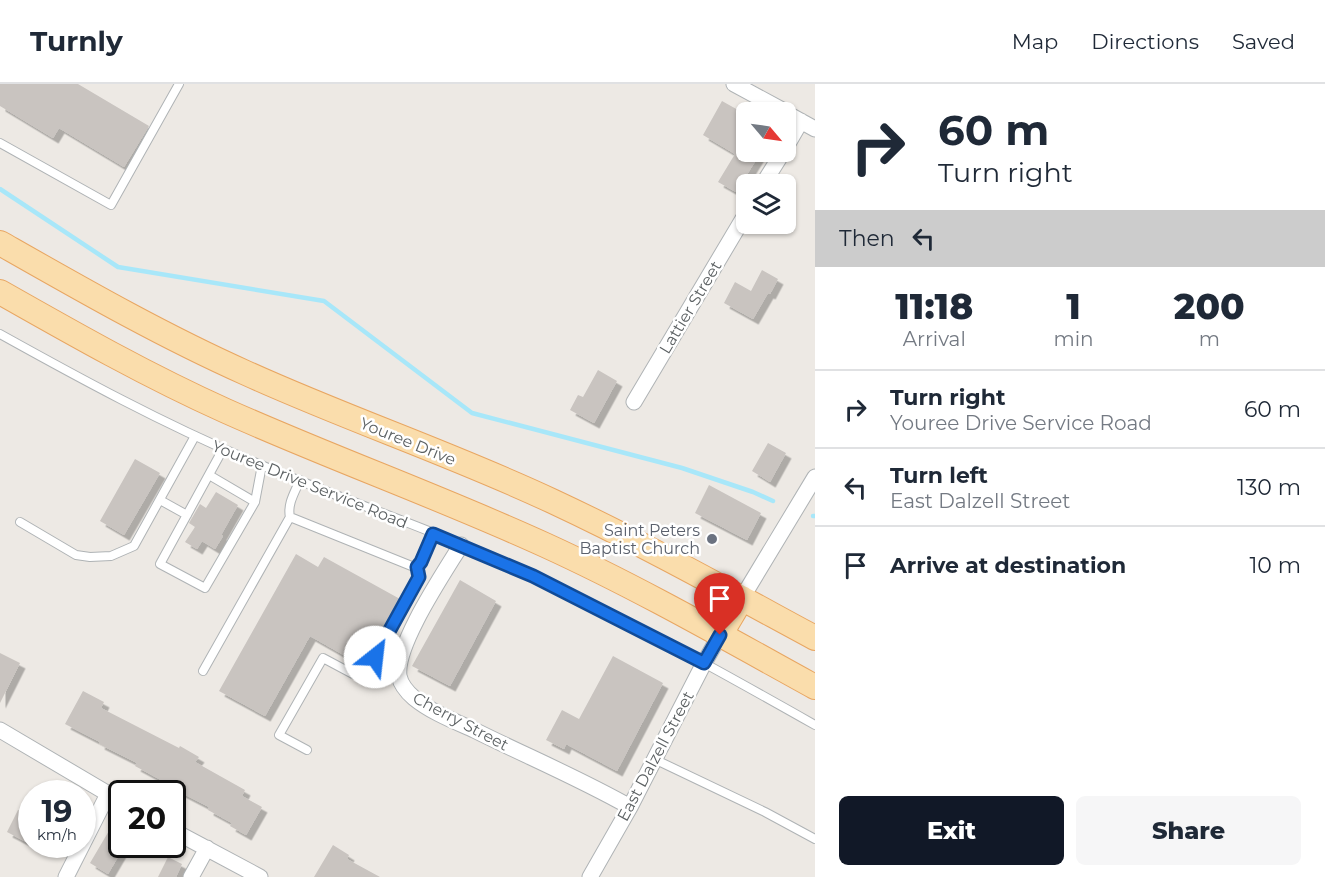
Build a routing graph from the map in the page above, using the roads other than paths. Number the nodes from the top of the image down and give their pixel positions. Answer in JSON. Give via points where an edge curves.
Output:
{"nodes":[{"id":1,"x":734,"y":84,"type":"edge"},
{"id":2,"x":176,"y":85,"type":"edge"},
{"id":3,"x":766,"y":102,"type":"edge"},
{"id":4,"x":796,"y":118,"type":"edge"},
{"id":5,"x":801,"y":121,"type":"junction"},
{"id":6,"x":815,"y":129,"type":"edge"},
{"id":7,"x":796,"y":130,"type":"edge"},
{"id":8,"x":0,"y":143,"type":"edge"},
{"id":9,"x":736,"y":230,"type":"edge"},
{"id":10,"x":0,"y":243,"type":"edge"},
{"id":11,"x":0,"y":292,"type":"edge"},
{"id":12,"x":0,"y":334,"type":"edge"},
{"id":13,"x":634,"y":402,"type":"dead end"},
{"id":14,"x":195,"y":436,"type":"junction"},
{"id":15,"x":223,"y":449,"type":"junction"},
{"id":16,"x":262,"y":465,"type":"junction"},
{"id":17,"x":209,"y":475,"type":"junction"},
{"id":18,"x":815,"y":477,"type":"edge"},
{"id":19,"x":300,"y":480,"type":"junction"},
{"id":20,"x":160,"y":500,"type":"junction"},
{"id":21,"x":255,"y":502,"type":"junction"},
{"id":22,"x":187,"y":514,"type":"junction"},
{"id":23,"x":290,"y":517,"type":"junction"},
{"id":24,"x":20,"y":522,"type":"dead end"},
{"id":25,"x":433,"y":534,"type":"junction"},
{"id":26,"x":460,"y":545,"type":"junction"},
{"id":27,"x":417,"y":567,"type":"junction"},
{"id":28,"x":742,"y":598,"type":"junction"},
{"id":29,"x":720,"y":635,"type":"junction"},
{"id":30,"x":815,"y":638,"type":"edge"},
{"id":31,"x":704,"y":663,"type":"junction"},
{"id":32,"x":203,"y":671,"type":"dead end"},
{"id":33,"x":815,"y":687,"type":"edge"},
{"id":34,"x":815,"y":725,"type":"edge"},
{"id":35,"x":0,"y":730,"type":"edge"},
{"id":36,"x":307,"y":750,"type":"dead end"},
{"id":37,"x":654,"y":759,"type":"junction"},
{"id":38,"x":108,"y":794,"type":"edge"},
{"id":39,"x":630,"y":807,"type":"junction"},
{"id":40,"x":108,"y":809,"type":"edge"},
{"id":41,"x":186,"y":837,"type":"edge"},
{"id":42,"x":815,"y":839,"type":"edge"},
{"id":43,"x":207,"y":848,"type":"junction"},
{"id":44,"x":66,"y":877,"type":"edge"},
{"id":45,"x":191,"y":877,"type":"edge"},
{"id":46,"x":260,"y":877,"type":"edge"},
{"id":47,"x":590,"y":877,"type":"edge"}],
"edges":[{"from":1,"to":3,"type":"street"},
{"from":2,"to":8,"type":"lane","via":[[111,205]]},
{"from":4,"to":5,"type":"street"},
{"from":5,"to":6,"type":"street"},
{"from":5,"to":7,"type":"street"},
{"from":9,"to":13,"type":"street","name":"Lattier Street"},
{"from":10,"to":28,"type":"main road","name":"Youree Drive","via":[[170,337],[245,373],[550,500]]},
{"from":11,"to":29,"type":"main road","via":[[130,364],[224,410],[546,545]]},
{"from":12,"to":14,"type":"lane","name":"Youree Drive Service Road"},
{"from":14,"to":15,"type":"lane","name":"Youree Drive Service Road"},
{"from":14,"to":20,"type":"lane"},
{"from":15,"to":16,"type":"lane","name":"Youree Drive Service Road"},
{"from":15,"to":17,"type":"lane"},
{"from":16,"to":19,"type":"lane","name":"Youree Drive Service Road"},
{"from":16,"to":21,"type":"lane"},
{"from":17,"to":21,"type":"lane"},
{"from":17,"to":22,"type":"lane"},
{"from":18,"to":28,"type":"street"},
{"from":19,"to":23,"type":"lane","via":[[288,510]]},
{"from":19,"to":25,"type":"lane","name":"Youree Drive Service Road"},
{"from":20,"to":22,"type":"lane"},
{"from":20,"to":24,"type":"lane","via":[[134,546],[111,556],[76,555]]},
{"from":21,"to":22,"type":"lane","via":[[205,588],[160,564]]},
{"from":23,"to":27,"type":"lane"},
{"from":23,"to":32,"type":"lane"},
{"from":25,"to":26,"type":"lane","name":"Youree Drive Service Road"},
{"from":25,"to":27,"type":"lane"},
{"from":26,"to":31,"type":"lane","name":"Youree Drive Service Road","via":[[533,576]]},
{"from":26,"to":39,"type":"street","name":"Cherry Street","via":[[406,641],[399,676],[406,691],[443,715]]},
{"from":27,"to":36,"type":"lane","via":[[419,577],[364,677],[323,658],[279,735]]},
{"from":28,"to":29,"type":"main road"},
{"from":28,"to":30,"type":"main road","name":"Youree Drive"},
{"from":29,"to":31,"type":"street","name":"East Dalzell Street"},
{"from":29,"to":33,"type":"main road"},
{"from":31,"to":34,"type":"lane","name":"Youree Drive Service Road"},
{"from":31,"to":37,"type":"street","name":"East Dalzell Street"},
{"from":35,"to":38,"type":"street"},
{"from":37,"to":39,"type":"street","name":"East Dalzell Street"},
{"from":37,"to":42,"type":"lane"},
{"from":39,"to":47,"type":"street","name":"East Dalzell Street"},
{"from":40,"to":44,"type":"street"},
{"from":41,"to":43,"type":"street"},
{"from":43,"to":45,"type":"street"},
{"from":43,"to":46,"type":"street"}]}
